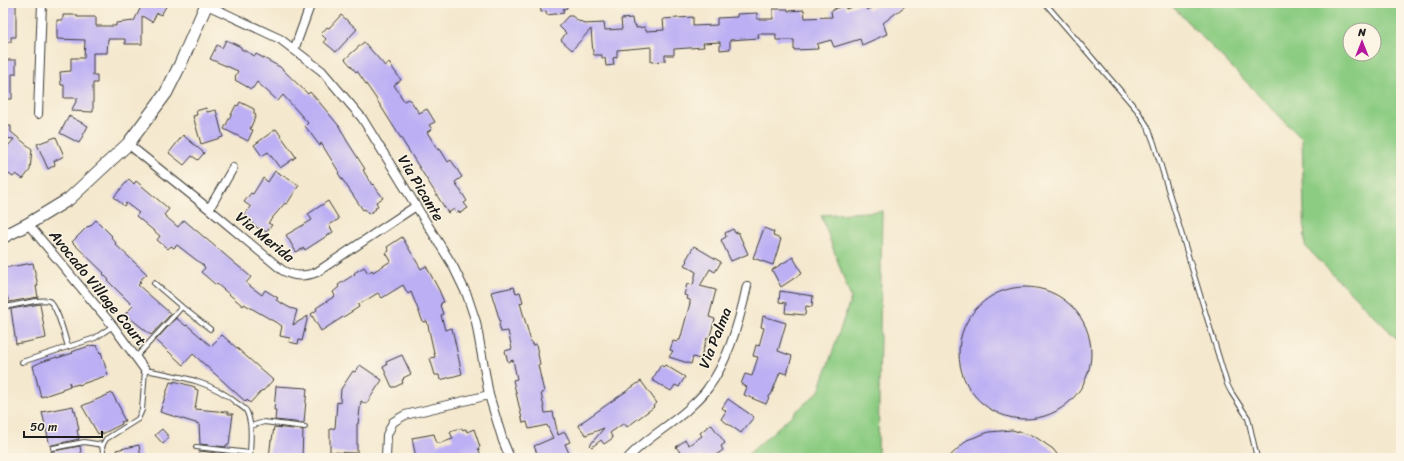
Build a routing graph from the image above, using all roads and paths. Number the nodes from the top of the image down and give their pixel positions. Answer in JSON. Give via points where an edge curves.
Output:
{"nodes":[{"id":1,"x":42,"y":3,"type":"edge"},
{"id":2,"x":311,"y":3,"type":"edge"},
{"id":3,"x":1044,"y":3,"type":"edge"},
{"id":4,"x":207,"y":4,"type":"edge"},
{"id":5,"x":294,"y":50,"type":"junction"},
{"id":6,"x":38,"y":114,"type":"dead end"},
{"id":7,"x":128,"y":144,"type":"junction"},
{"id":8,"x":233,"y":168,"type":"dead end"},
{"id":9,"x":416,"y":206,"type":"junction"},
{"id":10,"x":209,"y":209,"type":"junction"},
{"id":11,"x":28,"y":224,"type":"junction"},
{"id":12,"x":3,"y":237,"type":"edge"},
{"id":13,"x":154,"y":283,"type":"dead end"},
{"id":14,"x":747,"y":286,"type":"dead end"},
{"id":15,"x":9,"y":306,"type":"dead end"},
{"id":16,"x":182,"y":307,"type":"junction"},
{"id":17,"x":113,"y":326,"type":"junction"},
{"id":18,"x":210,"y":328,"type":"dead end"},
{"id":19,"x":68,"y":347,"type":"junction"},
{"id":20,"x":136,"y":357,"type":"junction"},
{"id":21,"x":22,"y":362,"type":"dead end"},
{"id":22,"x":144,"y":370,"type":"junction"},
{"id":23,"x":489,"y":395,"type":"junction"},
{"id":24,"x":251,"y":426,"type":"junction"},
{"id":25,"x":305,"y":427,"type":"dead end"},
{"id":26,"x":103,"y":445,"type":"junction"},
{"id":27,"x":53,"y":448,"type":"dead end"},
{"id":28,"x":196,"y":448,"type":"dead end"},
{"id":29,"x":250,"y":453,"type":"junction"},
{"id":30,"x":104,"y":458,"type":"edge"},
{"id":31,"x":250,"y":458,"type":"edge"},
{"id":32,"x":386,"y":458,"type":"edge"},
{"id":33,"x":510,"y":458,"type":"edge"},
{"id":34,"x":628,"y":458,"type":"edge"},
{"id":35,"x":1258,"y":458,"type":"edge"}],
"edges":[{"from":1,"to":6,"type":"street"},
{"from":2,"to":5,"type":"street"},
{"from":3,"to":35,"type":"lane","via":[[1137,110],[1148,127],[1227,384],[1248,418]]},
{"from":4,"to":5,"type":"street","name":"Via Picante","via":[[280,39]]},
{"from":4,"to":7,"type":"main road","via":[[166,93]]},
{"from":5,"to":9,"type":"street","name":"Via Picante","via":[[322,71],[362,118]]},
{"from":7,"to":10,"type":"street","name":"Via Merida"},
{"from":7,"to":11,"type":"main road","via":[[69,199]]},
{"from":8,"to":10,"type":"street"},
{"from":9,"to":10,"type":"street","name":"Via Merida","via":[[317,272],[302,276],[288,274],[282,270]]},
{"from":9,"to":23,"type":"street","name":"Via Picante","via":[[453,266],[467,295],[476,322]]},
{"from":11,"to":12,"type":"main road"},
{"from":11,"to":17,"type":"street","name":"Avocado Village Court"},
{"from":13,"to":16,"type":"lane"},
{"from":14,"to":34,"type":"street","name":"Via Palma","via":[[741,313],[723,363],[708,388],[686,411],[641,444]]},
{"from":15,"to":19,"type":"lane","via":[[44,300],[50,302],[55,308]]},
{"from":16,"to":18,"type":"lane"},
{"from":16,"to":20,"type":"lane"},
{"from":17,"to":19,"type":"lane","via":[[95,338]]},
{"from":17,"to":20,"type":"street","name":"Avocado Village Court"},
{"from":19,"to":21,"type":"lane"},
{"from":20,"to":22,"type":"street","name":"Avocado Village Court"},
{"from":22,"to":24,"type":"lane","via":[[214,387],[247,411]]},
{"from":22,"to":26,"type":"lane","via":[[142,410],[138,419],[106,439]]},
{"from":23,"to":32,"type":"street","via":[[405,415],[393,422],[387,434]]},
{"from":23,"to":33,"type":"street","name":"Via Picante","via":[[502,441]]},
{"from":24,"to":25,"type":"lane","via":[[264,422]]},
{"from":24,"to":29,"type":"lane"},
{"from":26,"to":27,"type":"lane","via":[[84,442]]},
{"from":26,"to":30,"type":"lane"},
{"from":28,"to":29,"type":"lane"},
{"from":29,"to":31,"type":"lane"}]}
